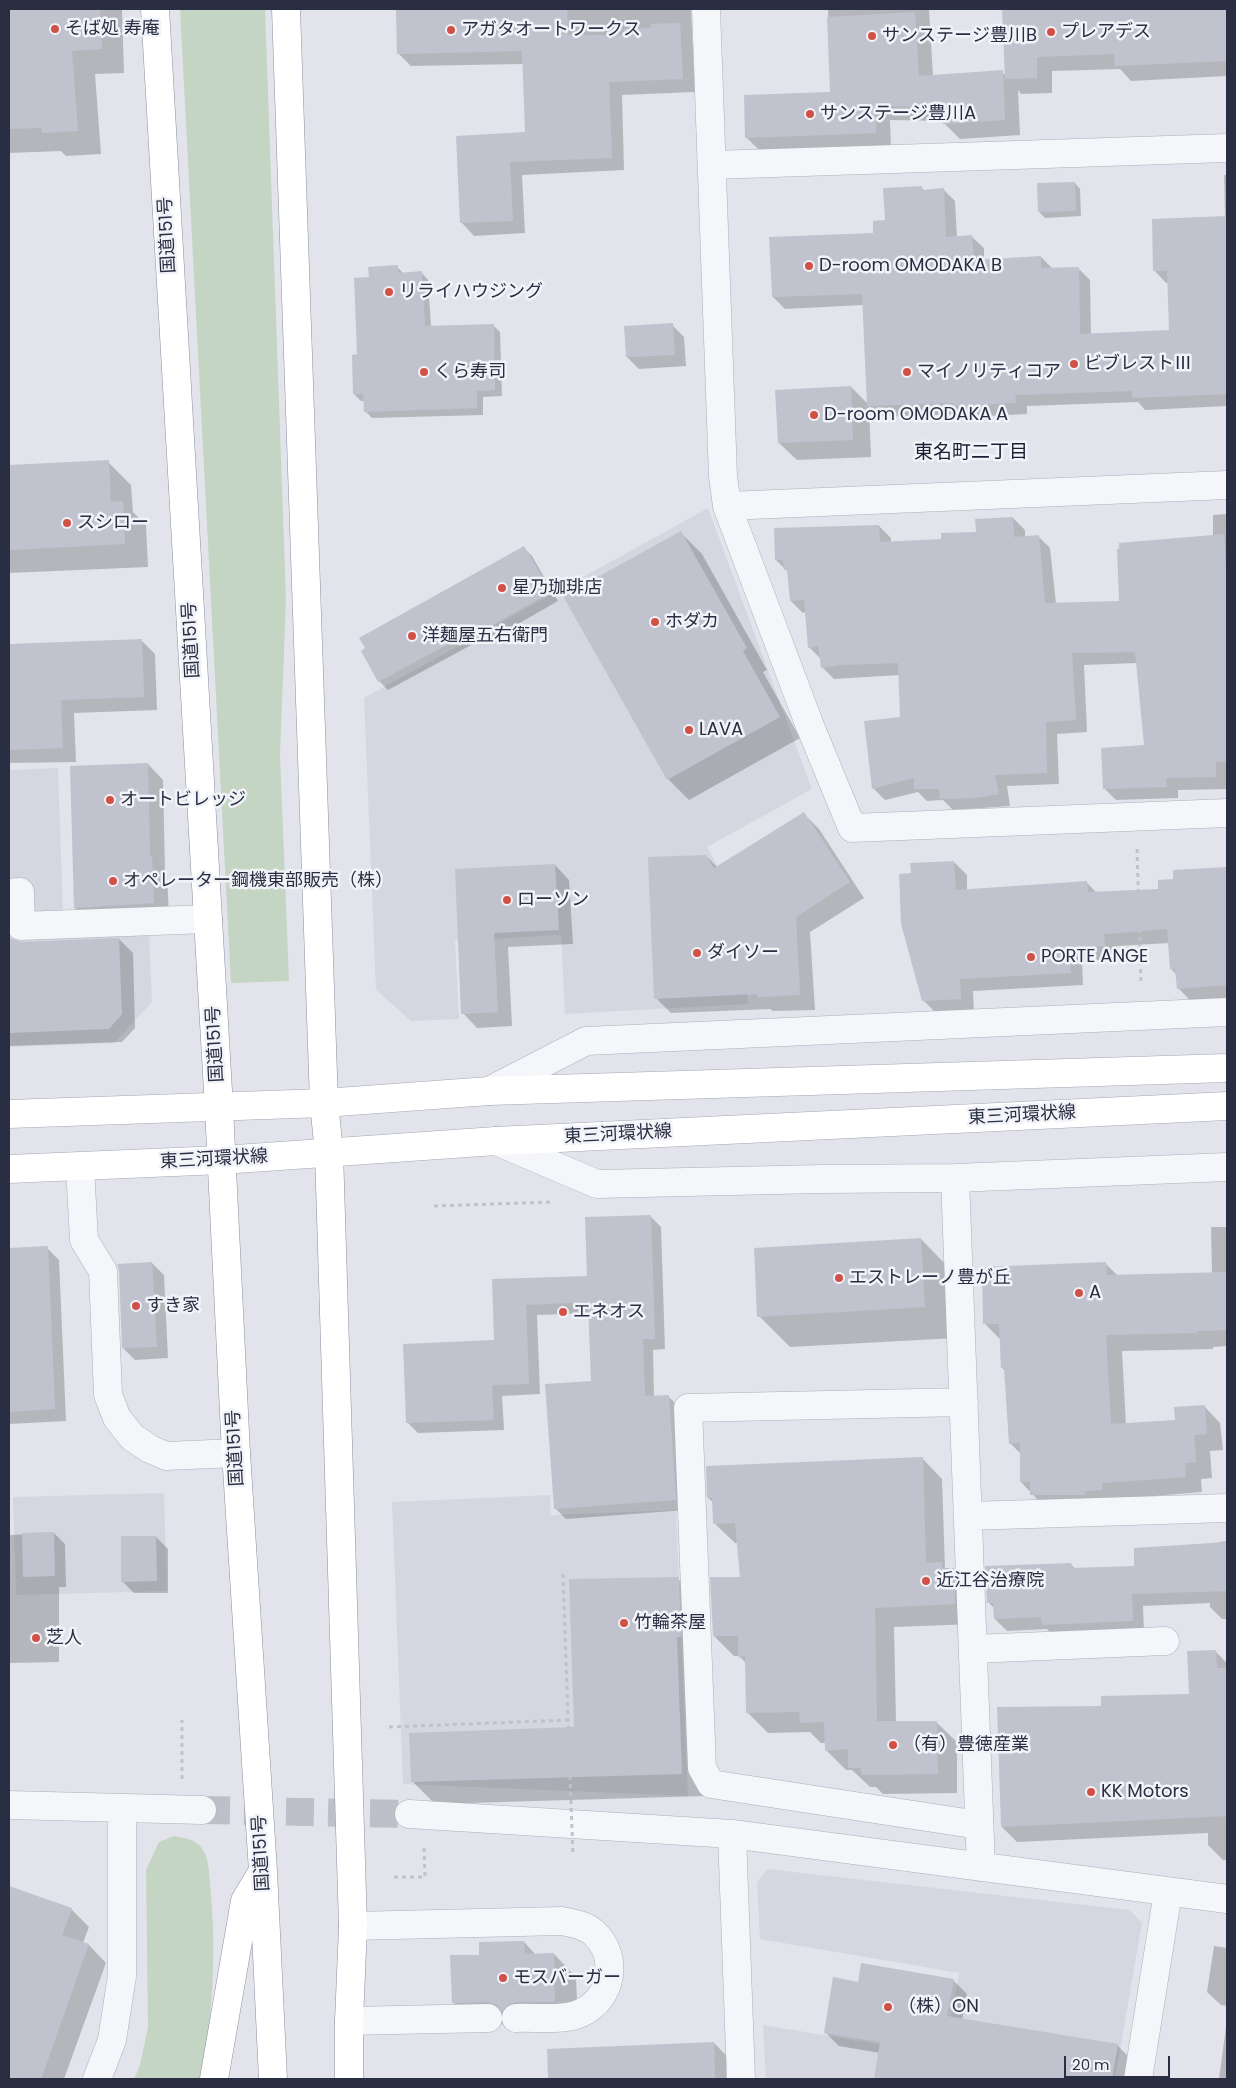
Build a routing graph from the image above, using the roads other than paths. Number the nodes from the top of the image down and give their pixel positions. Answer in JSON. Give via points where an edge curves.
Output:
{"nodes":[{"id":1,"x":155,"y":9,"type":"edge"},
{"id":2,"x":286,"y":9,"type":"edge"},
{"id":3,"x":706,"y":9,"type":"edge"},
{"id":4,"x":1227,"y":148,"type":"edge"},
{"id":5,"x":712,"y":165,"type":"junction"},
{"id":6,"x":1227,"y":485,"type":"edge"},
{"id":7,"x":727,"y":506,"type":"junction"},
{"id":8,"x":1227,"y":813,"type":"edge"},
{"id":9,"x":9,"y":893,"type":"edge"},
{"id":10,"x":208,"y":919,"type":"junction"},
{"id":11,"x":1227,"y":1012,"type":"edge"},
{"id":12,"x":1227,"y":1068,"type":"edge"},
{"id":13,"x":489,"y":1091,"type":"junction"},
{"id":14,"x":324,"y":1103,"type":"junction"},
{"id":15,"x":1227,"y":1106,"type":"edge"},
{"id":16,"x":219,"y":1108,"type":"junction"},
{"id":17,"x":9,"y":1114,"type":"edge"},
{"id":18,"x":496,"y":1141,"type":"junction"},
{"id":19,"x":329,"y":1152,"type":"junction"},
{"id":20,"x":222,"y":1160,"type":"junction"},
{"id":21,"x":80,"y":1167,"type":"junction"},
{"id":22,"x":1227,"y":1167,"type":"edge"},
{"id":23,"x":9,"y":1169,"type":"edge"},
{"id":24,"x":955,"y":1178,"type":"junction"},
{"id":25,"x":964,"y":1402,"type":"junction"},
{"id":26,"x":236,"y":1453,"type":"junction"},
{"id":27,"x":1227,"y":1508,"type":"edge"},
{"id":28,"x":968,"y":1516,"type":"junction"},
{"id":29,"x":1165,"y":1641,"type":"dead end"},
{"id":30,"x":973,"y":1649,"type":"junction"},
{"id":31,"x":9,"y":1805,"type":"edge"},
{"id":32,"x":122,"y":1808,"type":"junction"},
{"id":33,"x":191,"y":1809,"type":"tunnel mouth"},
{"id":34,"x":409,"y":1814,"type":"tunnel mouth"},
{"id":35,"x":979,"y":1825,"type":"junction"},
{"id":36,"x":732,"y":1834,"type":"junction"},
{"id":37,"x":981,"y":1867,"type":"junction"},
{"id":38,"x":263,"y":1871,"type":"junction"},
{"id":39,"x":1168,"y":1892,"type":"junction"},
{"id":40,"x":1227,"y":1899,"type":"edge"},
{"id":41,"x":353,"y":1926,"type":"junction"},
{"id":42,"x":488,"y":2018,"type":"dead end"},
{"id":43,"x":516,"y":2018,"type":"dead end"},
{"id":44,"x":349,"y":2021,"type":"junction"},
{"id":45,"x":97,"y":2079,"type":"edge"},
{"id":46,"x":214,"y":2079,"type":"edge"},
{"id":47,"x":273,"y":2079,"type":"edge"},
{"id":48,"x":349,"y":2079,"type":"edge"},
{"id":49,"x":353,"y":2079,"type":"edge"},
{"id":50,"x":741,"y":2079,"type":"edge"},
{"id":51,"x":1138,"y":2079,"type":"edge"}],
"edges":[{"from":1,"to":10,"type":"main road","name":"国道151号"},
{"from":2,"to":14,"type":"main road"},
{"from":3,"to":5,"type":"street"},
{"from":4,"to":5,"type":"street"},
{"from":5,"to":7,"type":"street","via":[[723,476]]},
{"from":6,"to":7,"type":"street"},
{"from":7,"to":8,"type":"street","via":[[852,828]]},
{"from":9,"to":10,"type":"street","via":[[20,892],[21,926]]},
{"from":10,"to":16,"type":"main road","name":"国道151号"},
{"from":11,"to":13,"type":"street","via":[[586,1041]]},
{"from":12,"to":13,"type":"main road"},
{"from":13,"to":14,"type":"main road"},
{"from":14,"to":16,"type":"main road"},
{"from":14,"to":19,"type":"main road"},
{"from":15,"to":18,"type":"main road","name":"東三河環状線"},
{"from":16,"to":17,"type":"main road"},
{"from":16,"to":20,"type":"main road","name":"国道151号"},
{"from":18,"to":19,"type":"main road","name":"東三河環状線"},
{"from":18,"to":24,"type":"street","via":[[597,1184]]},
{"from":19,"to":20,"type":"main road","name":"東三河環状線"},
{"from":19,"to":41,"type":"main road"},
{"from":20,"to":21,"type":"main road","name":"東三河環状線"},
{"from":20,"to":26,"type":"main road","name":"国道151号"},
{"from":21,"to":23,"type":"main road","name":"東三河環状線"},
{"from":21,"to":26,"type":"street","via":[[84,1240],[103,1271],[108,1395],[118,1418],[132,1437],[166,1456]]},
{"from":22,"to":24,"type":"street"},
{"from":24,"to":25,"type":"street"},
{"from":25,"to":28,"type":"street"},
{"from":25,"to":35,"type":"street","via":[[688,1408],[702,1768],[711,1784]]},
{"from":26,"to":38,"type":"main road","name":"国道151号"},
{"from":27,"to":28,"type":"street"},
{"from":28,"to":30,"type":"street"},
{"from":29,"to":30,"type":"street"},
{"from":30,"to":35,"type":"street"},
{"from":31,"to":32,"type":"street"},
{"from":32,"to":33,"type":"street"},
{"from":32,"to":45,"type":"street","via":[[122,1976],[112,2040]]},
{"from":34,"to":36,"type":"street"},
{"from":35,"to":37,"type":"street"},
{"from":36,"to":37,"type":"street"},
{"from":36,"to":50,"type":"street"},
{"from":37,"to":39,"type":"street"},
{"from":38,"to":46,"type":"main road","via":[[245,1901]]},
{"from":38,"to":47,"type":"main road","name":"国道151号"},
{"from":39,"to":40,"type":"street"},
{"from":39,"to":51,"type":"street"},
{"from":41,"to":43,"type":"street","via":[[562,1921],[578,1924],[593,1932],[604,1944],[610,1960],[605,1992],[594,2005],[580,2013],[564,2016]]},
{"from":41,"to":44,"type":"main road"},
{"from":42,"to":44,"type":"street"},
{"from":44,"to":48,"type":"main road"},
{"from":44,"to":49,"type":"main road"}]}
